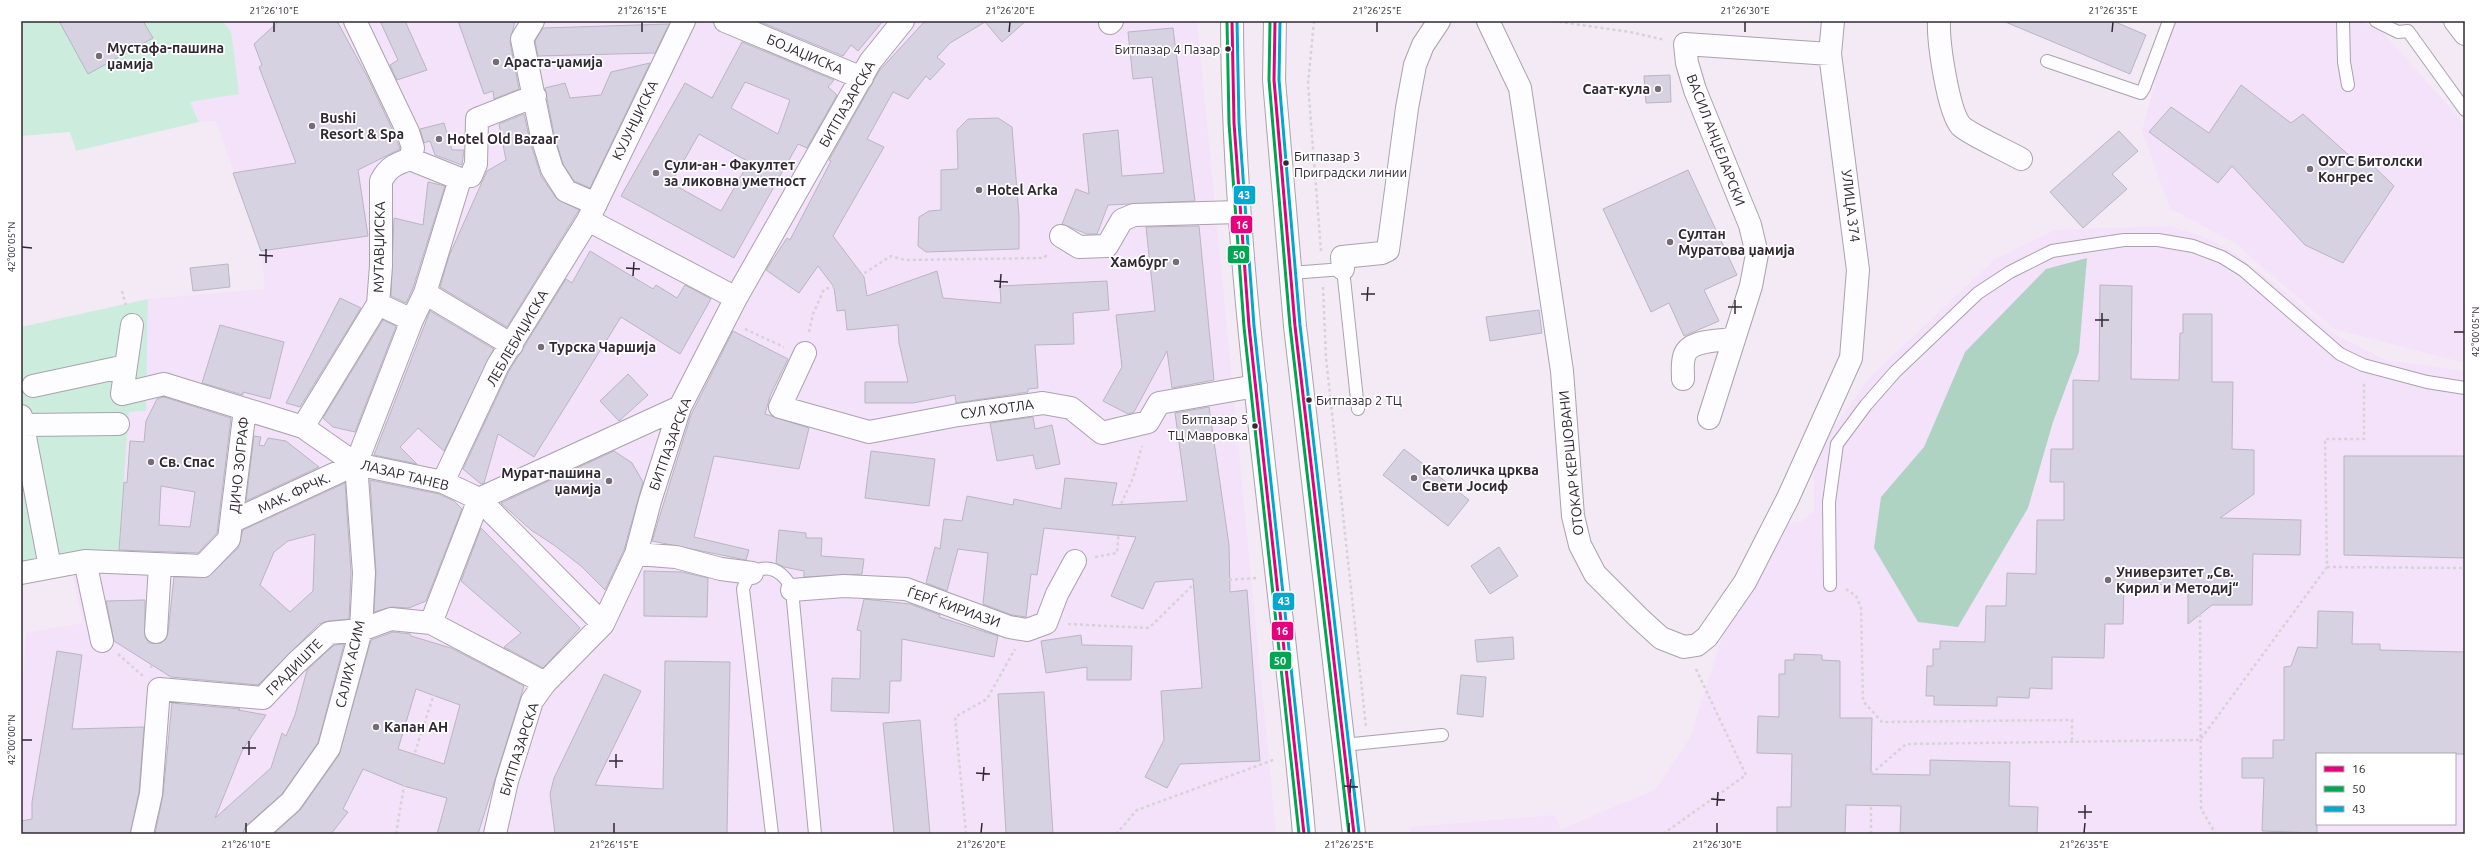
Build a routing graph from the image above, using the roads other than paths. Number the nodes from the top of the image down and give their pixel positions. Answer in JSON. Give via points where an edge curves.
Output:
{"nodes":[{"id":1,"x":355,"y":21,"type":"edge"},
{"id":2,"x":533,"y":21,"type":"edge"},
{"id":3,"x":684,"y":21,"type":"edge"},
{"id":4,"x":724,"y":21,"type":"edge"},
{"id":5,"x":903,"y":21,"type":"edge"},
{"id":6,"x":1232,"y":21,"type":"edge"},
{"id":7,"x":1275,"y":21,"type":"edge"},
{"id":8,"x":1439,"y":21,"type":"edge"},
{"id":9,"x":1488,"y":21,"type":"edge"},
{"id":10,"x":1833,"y":21,"type":"edge"},
{"id":11,"x":1939,"y":21,"type":"edge"},
{"id":12,"x":2169,"y":21,"type":"edge"},
{"id":13,"x":2344,"y":21,"type":"edge"},
{"id":14,"x":2376,"y":21,"type":"edge"},
{"id":15,"x":2455,"y":21,"type":"edge"},
{"id":16,"x":2465,"y":34,"type":"edge"},
{"id":17,"x":1830,"y":54,"type":"junction"},
{"id":18,"x":2047,"y":61,"type":"dead end"},
{"id":19,"x":862,"y":78,"type":"junction"},
{"id":20,"x":2348,"y":85,"type":"dead end"},
{"id":21,"x":535,"y":96,"type":"junction"},
{"id":22,"x":2463,"y":106,"type":"edge"},
{"id":23,"x":410,"y":159,"type":"junction"},
{"id":24,"x":2021,"y":159,"type":"dead end"},
{"id":25,"x":471,"y":176,"type":"dead end"},
{"id":26,"x":592,"y":212,"type":"junction"},
{"id":27,"x":1239,"y":212,"type":"junction"},
{"id":28,"x":1061,"y":236,"type":"road end"},
{"id":29,"x":1336,"y":266,"type":"junction"},
{"id":30,"x":1291,"y":273,"type":"junction"},
{"id":31,"x":426,"y":293,"type":"junction"},
{"id":32,"x":736,"y":298,"type":"junction"},
{"id":33,"x":378,"y":304,"type":"junction"},
{"id":34,"x":412,"y":320,"type":"junction"},
{"id":35,"x":132,"y":325,"type":"dead end"},
{"id":36,"x":1733,"y":339,"type":"junction"},
{"id":37,"x":512,"y":345,"type":"junction"},
{"id":38,"x":805,"y":353,"type":"road end"},
{"id":39,"x":1851,"y":358,"type":"joint"},
{"id":40,"x":126,"y":366,"type":"junction"},
{"id":41,"x":1683,"y":379,"type":"dead end"},
{"id":42,"x":33,"y":386,"type":"dead end"},
{"id":43,"x":1256,"y":386,"type":"junction"},
{"id":44,"x":2465,"y":388,"type":"edge"},
{"id":45,"x":680,"y":408,"type":"junction"},
{"id":46,"x":245,"y":409,"type":"junction"},
{"id":47,"x":1358,"y":409,"type":"dead end"},
{"id":48,"x":1709,"y":418,"type":"dead end"},
{"id":49,"x":22,"y":421,"type":"edge"},
{"id":50,"x":118,"y":424,"type":"dead end"},
{"id":51,"x":303,"y":427,"type":"junction"},
{"id":52,"x":356,"y":464,"type":"junction"},
{"id":53,"x":443,"y":482,"type":"junction"},
{"id":54,"x":479,"y":499,"type":"junction"},
{"id":55,"x":232,"y":521,"type":"junction"},
{"id":56,"x":636,"y":554,"type":"junction"},
{"id":57,"x":85,"y":561,"type":"junction"},
{"id":58,"x":1075,"y":561,"type":"road end"},
{"id":59,"x":160,"y":565,"type":"junction"},
{"id":60,"x":50,"y":567,"type":"junction"},
{"id":61,"x":21,"y":573,"type":"edge"},
{"id":62,"x":752,"y":573,"type":"junction"},
{"id":63,"x":1830,"y":585,"type":"road end"},
{"id":64,"x":792,"y":590,"type":"junction"},
{"id":65,"x":431,"y":623,"type":"junction"},
{"id":66,"x":604,"y":624,"type":"junction"},
{"id":67,"x":361,"y":630,"type":"junction"},
{"id":68,"x":156,"y":632,"type":"road end"},
{"id":69,"x":102,"y":641,"type":"road end"},
{"id":70,"x":545,"y":684,"type":"junction"},
{"id":71,"x":1442,"y":735,"type":"dead end"},
{"id":72,"x":1343,"y":745,"type":"junction"},
{"id":73,"x":142,"y":834,"type":"edge"},
{"id":74,"x":255,"y":834,"type":"edge"},
{"id":75,"x":495,"y":834,"type":"edge"},
{"id":76,"x":772,"y":834,"type":"edge"},
{"id":77,"x":815,"y":834,"type":"edge"},
{"id":78,"x":1304,"y":834,"type":"edge"},
{"id":79,"x":1354,"y":834,"type":"edge"}],
"edges":[{"from":1,"to":23,"type":"street","via":[[408,132],[412,148]]},
{"from":2,"to":21,"type":"street","via":[[522,39]]},
{"from":3,"to":26,"type":"street","name":"КУЈУНЏИСКА"},
{"from":4,"to":19,"type":"street","name":"БОЈАЏИСКА"},
{"from":5,"to":19,"type":"street","name":"БИТПАЗАРСКА","via":[[881,48]]},
{"from":6,"to":27,"type":"street"},
{"from":7,"to":30,"type":"street","via":[[1274,80]]},
{"from":8,"to":29,"type":"street","via":[[1423,45],[1415,66],[1388,250]]},
{"from":9,"to":39,"type":"street","name":"ОТОКАР КЕРШОВАНИ","via":[[1520,88],[1562,371],[1573,516],[1580,545],[1595,574],[1661,638],[1684,647],[1697,645],[1706,637],[1745,582],[1788,498]]},
{"from":10,"to":17,"type":"street","name":"УЛИЦА 374"},
{"from":11,"to":24,"type":"street","via":[[1941,56],[1950,106],[1962,126]]},
{"from":12,"to":18,"type":"lane","via":[[2141,93]]},
{"from":13,"to":20,"type":"lane","via":[[2344,62]]},
{"from":14,"to":22,"type":"lane","via":[[2398,32],[2408,31]]},
{"from":15,"to":16,"type":"street"},
{"from":17,"to":36,"type":"street","name":"ВАСИЛ АНЏЕЛАРСКИ","via":[[1685,44],[1687,63],[1695,90],[1750,225],[1757,254],[1751,286]]},
{"from":17,"to":39,"type":"street","name":"УЛИЦА 374","via":[[1858,270]]},
{"from":19,"to":32,"type":"street","name":"БИТПАЗАРСКА"},
{"from":21,"to":25,"type":"street","via":[[477,119],[476,164]]},
{"from":21,"to":26,"type":"street","via":[[542,137],[552,169],[566,191]]},
{"from":23,"to":31,"type":"street","via":[[460,179]]},
{"from":23,"to":33,"type":"street","name":"МУТАВЏИСКА","via":[[394,164],[385,172],[381,181]]},
{"from":26,"to":32,"type":"street"},
{"from":26,"to":37,"type":"street","name":"ЛЕБЛЕБИЏИСКА"},
{"from":27,"to":28,"type":"street","via":[[1134,215],[1122,220],[1107,246],[1079,247]]},
{"from":27,"to":43,"type":"street"},
{"from":29,"to":30,"type":"lane"},
{"from":29,"to":47,"type":"lane"},
{"from":30,"to":72,"type":"street","via":[[1296,342]]},
{"from":31,"to":34,"type":"street"},
{"from":31,"to":37,"type":"street"},
{"from":32,"to":45,"type":"street","name":"БИТПАЗАРСКА"},
{"from":33,"to":34,"type":"street"},
{"from":33,"to":51,"type":"street","name":"МУТАВЏИСКА"},
{"from":34,"to":52,"type":"street"},
{"from":35,"to":40,"type":"street"},
{"from":36,"to":41,"type":"street","via":[[1698,343],[1690,348],[1684,356]]},
{"from":36,"to":48,"type":"street","name":"ВАСИЛ АНЏЕЛАРСКИ"},
{"from":37,"to":53,"type":"street","name":"ЛЕБЛЕБИЏИСКА","via":[[498,365]]},
{"from":38,"to":43,"type":"street","name":"СУЛ ХОТЛА","via":[[780,407],[869,432],[958,415],[1043,403],[1070,408],[1102,432],[1148,422],[1159,403]]},
{"from":40,"to":42,"type":"street"},
{"from":40,"to":46,"type":"street","name":"ЛАЗАР ТАНЕВ","via":[[122,394],[164,384]]},
{"from":43,"to":78,"type":"street"},
{"from":44,"to":63,"type":"lane","via":[[2427,382],[2364,365],[2340,354],[2243,270],[2222,257],[2193,246],[2158,240],[2124,240],[2052,251],[2010,272],[1978,293],[1895,372],[1837,444],[1828,502]]},
{"from":45,"to":54,"type":"street"},
{"from":45,"to":56,"type":"street","name":"БИТПАЗАРСКА"},
{"from":46,"to":51,"type":"street","name":"ЛАЗАР ТАНЕВ"},
{"from":46,"to":55,"type":"street","name":"ДИЧО ЗОГРАФ"},
{"from":49,"to":50,"type":"street"},
{"from":49,"to":60,"type":"street"},
{"from":51,"to":52,"type":"street","name":"ЛАЗАР ТАНЕВ"},
{"from":52,"to":53,"type":"street","name":"ЛАЗАР ТАНЕВ"},
{"from":52,"to":55,"type":"street","name":"МАК. ФРЧК."},
{"from":52,"to":67,"type":"street","name":"САЛИХ АСИМ","via":[[364,573]]},
{"from":53,"to":54,"type":"street","name":"ЛАЗАР ТАНЕВ"},
{"from":54,"to":65,"type":"street"},
{"from":54,"to":66,"type":"street","name":"ЛАЗАР ТАНЕВ"},
{"from":55,"to":59,"type":"street","name":"ДИЧО ЗОГРАФ","via":[[229,539],[203,566]]},
{"from":56,"to":62,"type":"street","via":[[676,557],[721,569]]},
{"from":56,"to":66,"type":"street","name":"БИТПАЗАРСКА"},
{"from":57,"to":59,"type":"street","name":"ДИЧО ЗОГРАФ"},
{"from":57,"to":60,"type":"street","name":"ДИЧО ЗОГРАФ"},
{"from":57,"to":69,"type":"street"},
{"from":58,"to":64,"type":"street","name":"ЃЕРЃ ЌИРИАЗИ","via":[[1036,626],[1009,627],[906,589],[844,586]]},
{"from":59,"to":68,"type":"street"},
{"from":60,"to":61,"type":"street","name":"ДИЧО ЗОГРАФ"},
{"from":62,"to":64,"type":"lane","via":[[764,569],[777,570],[787,578]]},
{"from":62,"to":76,"type":"lane","via":[[743,589],[743,603]]},
{"from":64,"to":77,"type":"lane"},
{"from":65,"to":67,"type":"street","name":"ГРАДИШТЕ","via":[[391,619]]},
{"from":65,"to":70,"type":"street","name":"ГРАДИШТЕ"},
{"from":66,"to":70,"type":"street","name":"БИТПАЗАРСКА"},
{"from":67,"to":73,"type":"street","name":"ГРАДИШТЕ","via":[[329,633],[263,698],[159,689],[151,794]]},
{"from":67,"to":74,"type":"street","name":"САЛИХ АСИМ","via":[[329,748],[291,802]]},
{"from":70,"to":75,"type":"street","name":"БИТПАЗАРСКА","via":[[532,701],[507,782]]},
{"from":71,"to":72,"type":"lane"},
{"from":72,"to":79,"type":"street"}]}
